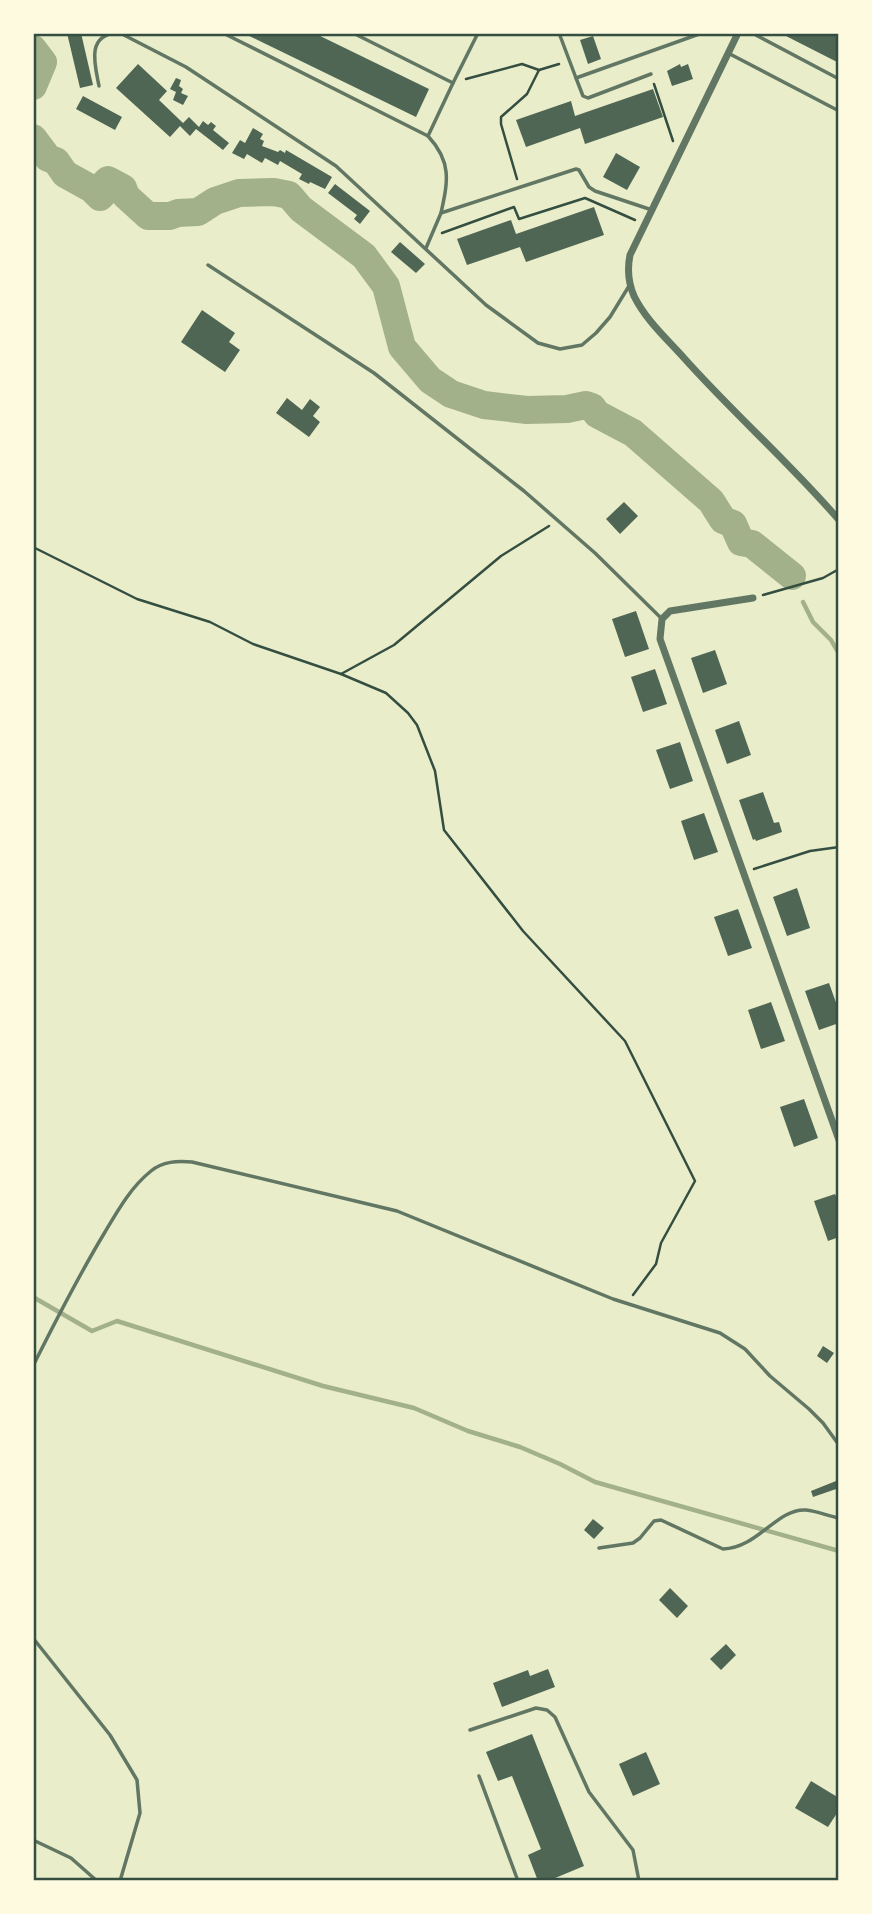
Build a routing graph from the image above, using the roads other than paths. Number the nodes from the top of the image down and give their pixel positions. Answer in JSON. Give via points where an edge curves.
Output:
{"nodes":[{"id":1,"x":118,"y":33,"type":"edge"},
{"id":2,"x":223,"y":33,"type":"edge"},
{"id":3,"x":353,"y":33,"type":"edge"},
{"id":4,"x":478,"y":33,"type":"edge"},
{"id":5,"x":559,"y":33,"type":"edge"},
{"id":6,"x":702,"y":33,"type":"edge"},
{"id":7,"x":738,"y":33,"type":"edge"},
{"id":8,"x":752,"y":33,"type":"edge"},
{"id":9,"x":729,"y":53,"type":"junction"},
{"id":10,"x":650,"y":74,"type":"road end"},
{"id":11,"x":576,"y":78,"type":"junction"},
{"id":12,"x":839,"y":79,"type":"edge"},
{"id":13,"x":453,"y":82,"type":"junction"},
{"id":14,"x":99,"y":86,"type":"dead end"},
{"id":15,"x":839,"y":111,"type":"edge"},
{"id":16,"x":428,"y":136,"type":"junction"},
{"id":17,"x":652,"y":210,"type":"junction"},
{"id":18,"x":441,"y":213,"type":"junction"},
{"id":19,"x":426,"y":248,"type":"junction"},
{"id":20,"x":208,"y":265,"type":"dead end"},
{"id":21,"x":630,"y":284,"type":"junction"},
{"id":22,"x":839,"y":520,"type":"edge"},
{"id":23,"x":753,"y":598,"type":"road end"},
{"id":24,"x":662,"y":619,"type":"junction"},
{"id":25,"x":839,"y":1140,"type":"edge"},
{"id":26,"x":33,"y":1366,"type":"edge"},
{"id":27,"x":839,"y":1445,"type":"edge"},
{"id":28,"x":839,"y":1518,"type":"edge"},
{"id":29,"x":599,"y":1548,"type":"dead end"},
{"id":30,"x":33,"y":1638,"type":"edge"},
{"id":31,"x":470,"y":1730,"type":"dead end"},
{"id":32,"x":479,"y":1776,"type":"dead end"},
{"id":33,"x":33,"y":1840,"type":"edge"},
{"id":34,"x":97,"y":1881,"type":"edge"},
{"id":35,"x":120,"y":1881,"type":"edge"},
{"id":36,"x":518,"y":1881,"type":"edge"},
{"id":37,"x":639,"y":1881,"type":"edge"}],
"edges":[{"from":1,"to":14,"type":"lane","via":[[96,43],[93,55]]},
{"from":1,"to":19,"type":"lane","via":[[186,67],[320,154]]},
{"from":2,"to":16,"type":"lane"},
{"from":3,"to":13,"type":"lane"},
{"from":4,"to":13,"type":"lane"},
{"from":5,"to":11,"type":"lane"},
{"from":6,"to":11,"type":"lane"},
{"from":7,"to":9,"type":"street"},
{"from":8,"to":12,"type":"lane"},
{"from":9,"to":15,"type":"lane"},
{"from":9,"to":17,"type":"street"},
{"from":10,"to":11,"type":"lane","via":[[588,98]]},
{"from":13,"to":16,"type":"lane"},
{"from":16,"to":18,"type":"lane","via":[[440,149],[447,173]]},
{"from":17,"to":18,"type":"lane","via":[[595,191],[576,169]]},
{"from":17,"to":21,"type":"street","via":[[630,255]]},
{"from":18,"to":19,"type":"lane"},
{"from":19,"to":21,"type":"lane","via":[[486,305],[538,343],[559,349],[582,345],[596,333]]},
{"from":20,"to":24,"type":"lane","via":[[374,373],[524,491]]},
{"from":21,"to":22,"type":"street","via":[[639,306],[661,332]]},
{"from":23,"to":24,"type":"street","via":[[670,611]]},
{"from":24,"to":25,"type":"street","via":[[660,639]]},
{"from":26,"to":27,"type":"lane","via":[[82,1270],[127,1197],[151,1171],[173,1161],[200,1163],[397,1211],[626,1303],[708,1328],[744,1349],[823,1423]]},
{"from":28,"to":29,"type":"lane","via":[[805,1510],[792,1512],[734,1549],[723,1549],[661,1520],[654,1521],[633,1543]]},
{"from":30,"to":35,"type":"lane","via":[[110,1735],[137,1780],[140,1813]]},
{"from":31,"to":37,"type":"lane","via":[[536,1708],[555,1717],[589,1792],[633,1850]]},
{"from":32,"to":36,"type":"lane"},
{"from":33,"to":34,"type":"lane","via":[[71,1858]]}]}
